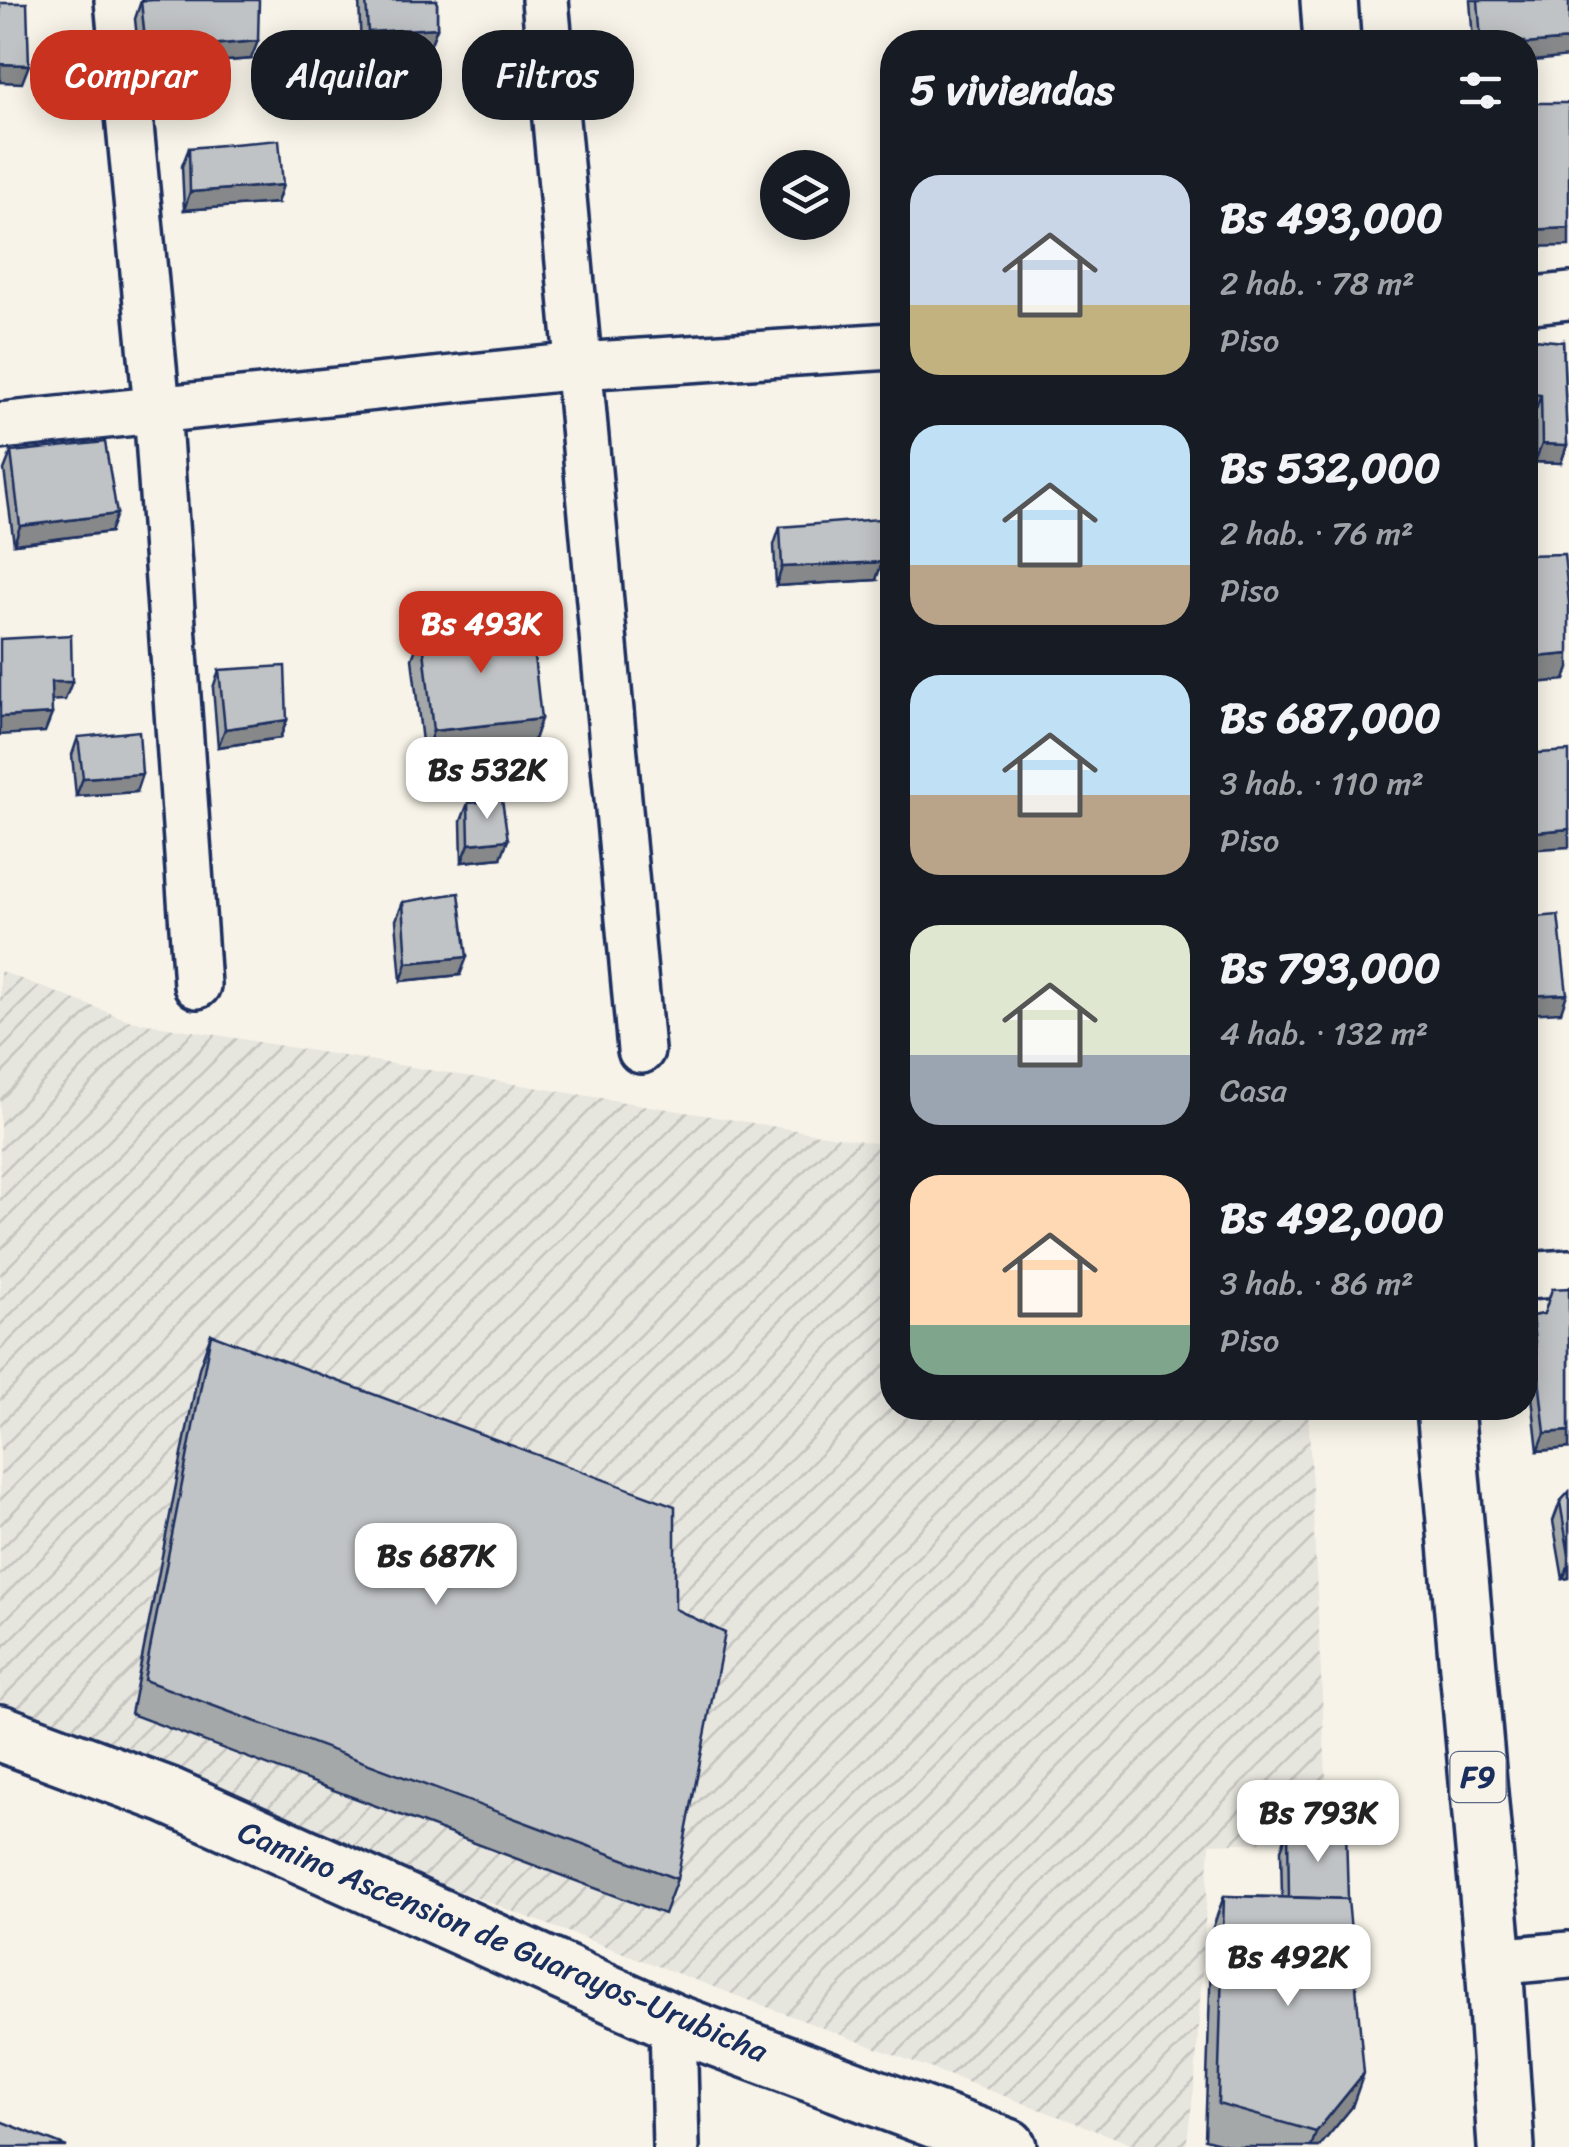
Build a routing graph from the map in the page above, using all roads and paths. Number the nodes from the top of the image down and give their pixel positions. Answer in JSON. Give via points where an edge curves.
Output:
{"nodes":[{"id":1,"x":118,"y":0,"type":"edge"},
{"id":2,"x":545,"y":0,"type":"edge"},
{"id":3,"x":1329,"y":0,"type":"edge"},
{"id":4,"x":1331,"y":30,"type":"edge"},
{"id":5,"x":1569,"y":296,"type":"edge"},
{"id":6,"x":1538,"y":299,"type":"edge"},
{"id":7,"x":880,"y":347,"type":"edge"},
{"id":8,"x":578,"y":366,"type":"junction"},
{"id":9,"x":157,"y":408,"type":"junction"},
{"id":10,"x":0,"y":426,"type":"edge"},
{"id":11,"x":197,"y":984,"type":"dead end"},
{"id":12,"x":642,"y":1050,"type":"dead end"},
{"id":13,"x":1569,"y":1272,"type":"edge"},
{"id":14,"x":1538,"y":1275,"type":"edge"},
{"id":15,"x":1447,"y":1420,"type":"edge"},
{"id":16,"x":0,"y":1732,"type":"edge"},
{"id":17,"x":1569,"y":1955,"type":"edge"},
{"id":18,"x":1494,"y":1962,"type":"junction"},
{"id":19,"x":674,"y":2022,"type":"junction"},
{"id":20,"x":676,"y":2147,"type":"edge"},
{"id":21,"x":1008,"y":2147,"type":"edge"},
{"id":22,"x":1506,"y":2147,"type":"edge"}],
"edges":[{"from":1,"to":9,"type":"street"},
{"from":2,"to":8,"type":"street"},
{"from":3,"to":4,"type":"main road"},
{"from":5,"to":6,"type":"street"},
{"from":7,"to":8,"type":"street"},
{"from":8,"to":9,"type":"street"},
{"from":8,"to":12,"type":"street"},
{"from":9,"to":10,"type":"street"},
{"from":9,"to":11,"type":"street"},
{"from":13,"to":14,"type":"street"},
{"from":15,"to":18,"type":"main road","number":"F9"},
{"from":16,"to":19,"type":"main road","name":"Camino Ascension de Guarayos-Urubicha","via":[[167,1795]]},
{"from":17,"to":18,"type":"street"},
{"from":18,"to":22,"type":"main road","number":"F9"},
{"from":19,"to":20,"type":"street"},
{"from":19,"to":21,"type":"main road","name":"Camino Ascension de Guarayos-Urubicha"}]}
